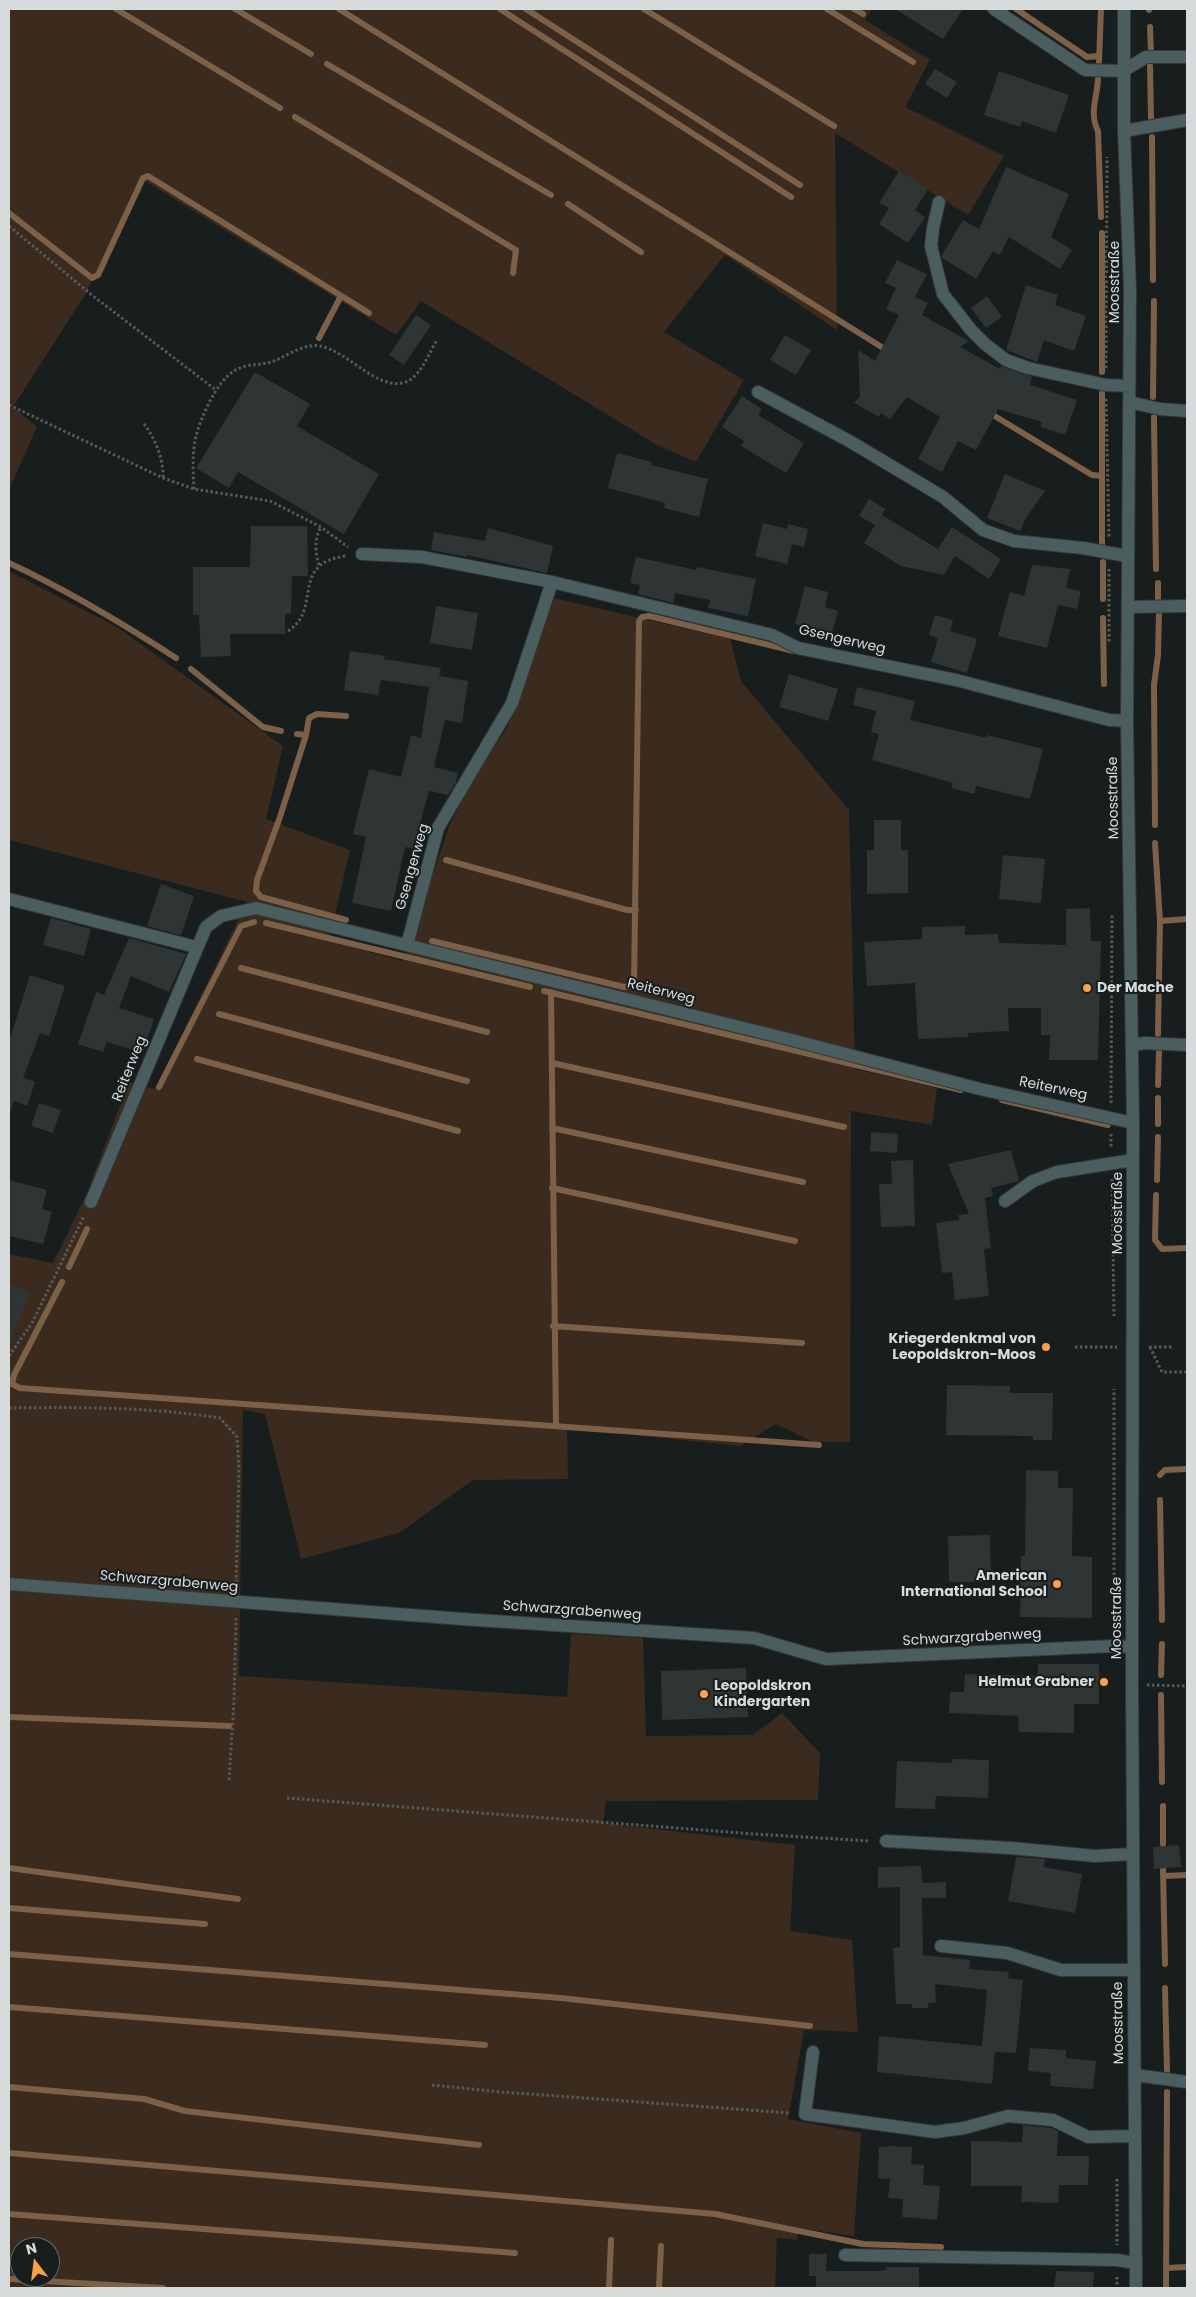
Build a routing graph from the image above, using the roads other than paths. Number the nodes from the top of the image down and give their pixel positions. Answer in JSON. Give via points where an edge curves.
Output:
{"nodes":[{"id":1,"x":994,"y":9,"type":"edge"},
{"id":2,"x":1124,"y":9,"type":"edge"},
{"id":3,"x":1187,"y":57,"type":"edge"},
{"id":4,"x":1123,"y":71,"type":"junction"},
{"id":5,"x":1187,"y":120,"type":"edge"},
{"id":6,"x":1124,"y":131,"type":"junction"},
{"id":7,"x":940,"y":202,"type":"dead end"},
{"id":8,"x":1129,"y":386,"type":"junction"},
{"id":9,"x":758,"y":392,"type":"dead end"},
{"id":10,"x":1129,"y":402,"type":"junction"},
{"id":11,"x":1187,"y":412,"type":"edge"},
{"id":12,"x":362,"y":554,"type":"road end"},
{"id":13,"x":1127,"y":556,"type":"junction"},
{"id":14,"x":552,"y":582,"type":"junction"},
{"id":15,"x":1187,"y":606,"type":"edge"},
{"id":16,"x":1128,"y":607,"type":"junction"},
{"id":17,"x":1127,"y":721,"type":"junction"},
{"id":18,"x":9,"y":899,"type":"edge"},
{"id":19,"x":407,"y":945,"type":"junction"},
{"id":20,"x":196,"y":947,"type":"junction"},
{"id":21,"x":1132,"y":1045,"type":"junction"},
{"id":22,"x":1187,"y":1045,"type":"edge"},
{"id":23,"x":1133,"y":1123,"type":"junction"},
{"id":24,"x":1133,"y":1160,"type":"junction"},
{"id":25,"x":1005,"y":1201,"type":"dead end"},
{"id":26,"x":91,"y":1202,"type":"road end"},
{"id":27,"x":9,"y":1584,"type":"edge"},
{"id":28,"x":1132,"y":1647,"type":"junction"},
{"id":29,"x":886,"y":1842,"type":"road end"},
{"id":30,"x":1133,"y":1854,"type":"junction"},
{"id":31,"x":941,"y":1946,"type":"dead end"},
{"id":32,"x":1134,"y":1970,"type":"junction"},
{"id":33,"x":813,"y":2052,"type":"dead end"},
{"id":34,"x":1135,"y":2075,"type":"junction"},
{"id":35,"x":1187,"y":2082,"type":"edge"},
{"id":36,"x":1135,"y":2136,"type":"junction"},
{"id":37,"x":846,"y":2255,"type":"dead end"},
{"id":38,"x":1136,"y":2263,"type":"junction"},
{"id":39,"x":1136,"y":2288,"type":"edge"}],
"edges":[{"from":1,"to":4,"type":"street","via":[[1085,70]]},
{"from":2,"to":4,"type":"street","name":"Moosstraße"},
{"from":3,"to":4,"type":"street","via":[[1146,57]]},
{"from":4,"to":6,"type":"street","name":"Moosstraße"},
{"from":5,"to":6,"type":"street"},
{"from":6,"to":8,"type":"street","name":"Moosstraße","via":[[1129,224]]},
{"from":7,"to":8,"type":"street","via":[[931,246],[944,294],[985,344],[1006,360],[1028,368]]},
{"from":8,"to":10,"type":"street","name":"Moosstraße"},
{"from":9,"to":13,"type":"street","via":[[851,442],[943,498],[983,530],[1014,541]]},
{"from":10,"to":11,"type":"street","via":[[1160,410]]},
{"from":10,"to":13,"type":"street","name":"Moosstraße"},
{"from":12,"to":14,"type":"street","name":"Gsengerweg","via":[[422,557]]},
{"from":13,"to":16,"type":"street","name":"Moosstraße"},
{"from":14,"to":17,"type":"street","name":"Gsengerweg","via":[[772,635],[798,648],[956,680],[1110,720]]},
{"from":14,"to":19,"type":"street","name":"Gsengerweg","via":[[512,703],[438,828]]},
{"from":15,"to":16,"type":"street"},
{"from":16,"to":17,"type":"street","name":"Moosstraße"},
{"from":17,"to":21,"type":"street","name":"Moosstraße"},
{"from":18,"to":20,"type":"street"},
{"from":19,"to":20,"type":"street","name":"Reiterweg","via":[[256,908],[221,916],[206,927]]},
{"from":19,"to":23,"type":"street","name":"Reiterweg","via":[[980,1089]]},
{"from":20,"to":26,"type":"street","name":"Reiterweg"},
{"from":21,"to":22,"type":"street"},
{"from":21,"to":23,"type":"street","name":"Moosstraße"},
{"from":23,"to":24,"type":"street","name":"Moosstraße"},
{"from":24,"to":25,"type":"street","name":"Moosstraße","via":[[1057,1172],[1033,1180]]},
{"from":24,"to":28,"type":"street","name":"Moosstraße"},
{"from":27,"to":28,"type":"street","name":"Schwarzgrabenweg","via":[[754,1638],[826,1660]]},
{"from":28,"to":30,"type":"street","name":"Moosstraße"},
{"from":29,"to":30,"type":"street","via":[[1095,1856]]},
{"from":30,"to":32,"type":"street","name":"Moosstraße"},
{"from":31,"to":32,"type":"street","via":[[1007,1953],[1061,1970]]},
{"from":32,"to":34,"type":"street","name":"Moosstraße"},
{"from":33,"to":36,"type":"street","via":[[805,2114],[935,2132],[1008,2116],[1053,2120],[1088,2137]]},
{"from":34,"to":35,"type":"street","name":"Moosstraße"},
{"from":34,"to":36,"type":"street","name":"Moosstraße"},
{"from":36,"to":38,"type":"street","name":"Moosstraße"},
{"from":37,"to":38,"type":"street","via":[[991,2256]]},
{"from":38,"to":39,"type":"street","name":"Moosstraße"}]}
